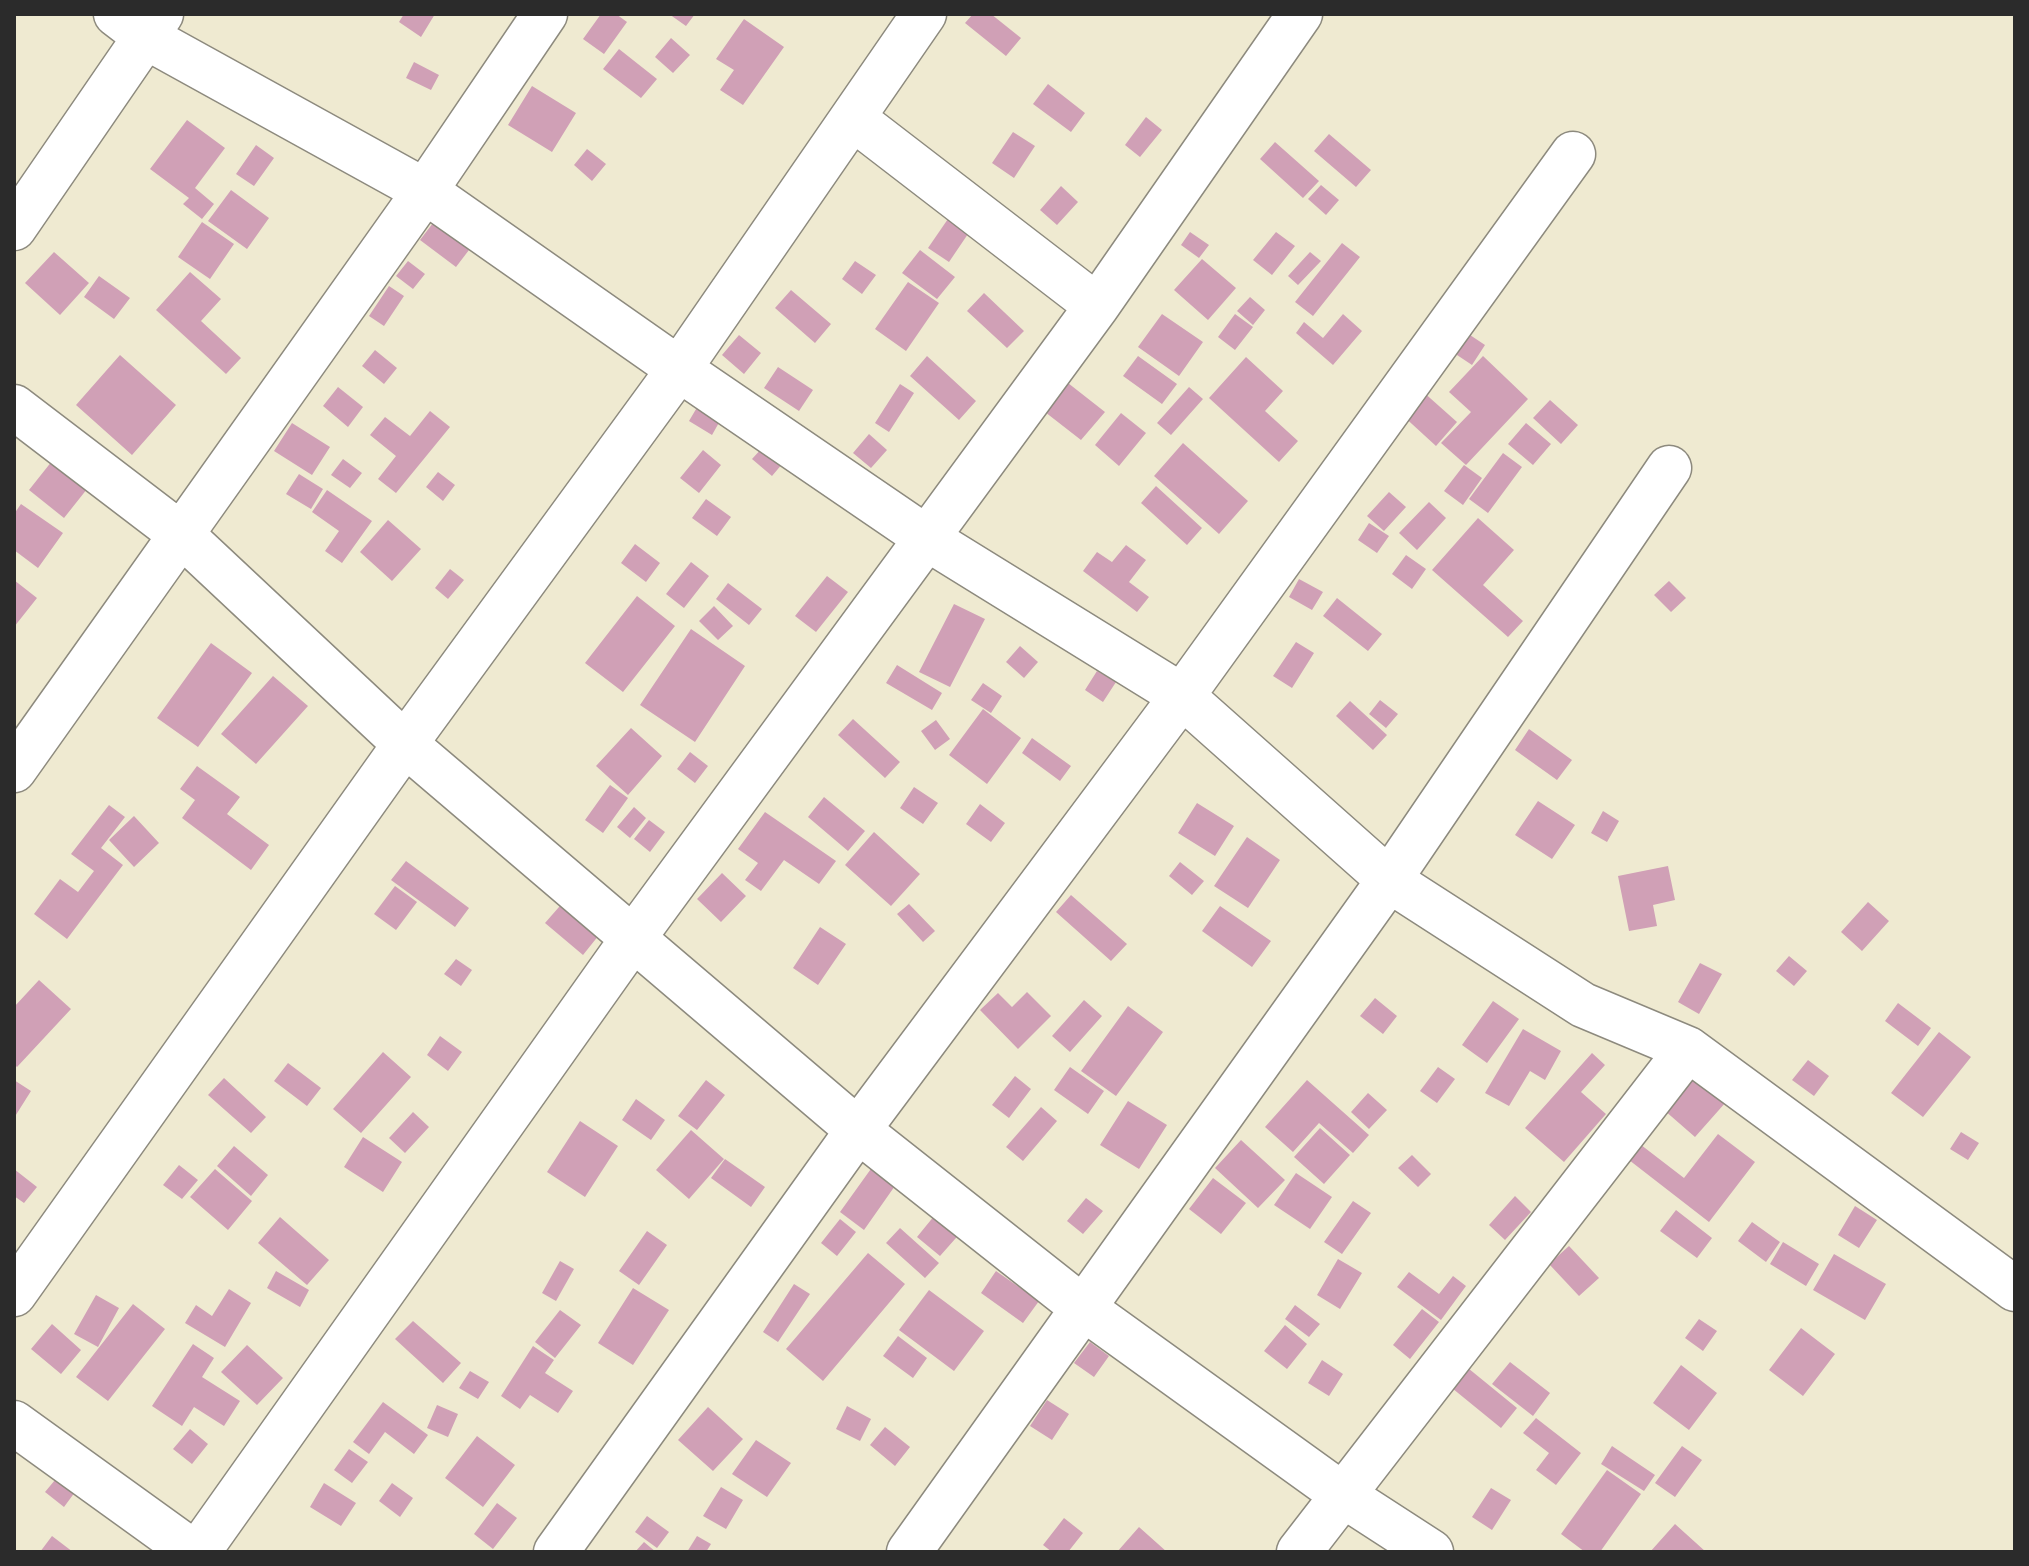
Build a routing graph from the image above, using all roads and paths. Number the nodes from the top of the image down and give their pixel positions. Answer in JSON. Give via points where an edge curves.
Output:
{"nodes":[{"id":1,"x":545,"y":14,"type":"edge"},
{"id":2,"x":924,"y":14,"type":"edge"},
{"id":3,"x":1300,"y":14,"type":"edge"},
{"id":4,"x":141,"y":22,"type":"edge"},
{"id":5,"x":854,"y":119,"type":"junction"},
{"id":6,"x":1573,"y":154,"type":"dead end"},
{"id":7,"x":425,"y":191,"type":"junction"},
{"id":8,"x":14,"y":228,"type":"edge"},
{"id":9,"x":1097,"y":306,"type":"junction"},
{"id":10,"x":679,"y":369,"type":"junction"},
{"id":11,"x":14,"y":407,"type":"edge"},
{"id":12,"x":1669,"y":468,"type":"dead end"},
{"id":13,"x":183,"y":536,"type":"junction"},
{"id":14,"x":928,"y":539,"type":"junction"},
{"id":15,"x":1182,"y":696,"type":"junction"},
{"id":16,"x":405,"y":744,"type":"junction"},
{"id":17,"x":14,"y":770,"type":"edge"},
{"id":18,"x":1389,"y":880,"type":"junction"},
{"id":19,"x":634,"y":937,"type":"junction"},
{"id":20,"x":1688,"y":1049,"type":"junction"},
{"id":21,"x":858,"y":1130,"type":"junction"},
{"id":22,"x":2015,"y":1289,"type":"edge"},
{"id":23,"x":14,"y":1294,"type":"edge"},
{"id":24,"x":1082,"y":1307,"type":"junction"},
{"id":25,"x":14,"y":1423,"type":"edge"},
{"id":26,"x":1343,"y":1495,"type":"junction"},
{"id":27,"x":196,"y":1552,"type":"edge"},
{"id":28,"x":556,"y":1552,"type":"edge"},
{"id":29,"x":909,"y":1552,"type":"edge"},
{"id":30,"x":1299,"y":1552,"type":"edge"},
{"id":31,"x":1431,"y":1552,"type":"edge"}],
"edges":[{"from":1,"to":7,"type":"street"},
{"from":2,"to":5,"type":"street"},
{"from":3,"to":9,"type":"street"},
{"from":4,"to":7,"type":"street"},
{"from":4,"to":8,"type":"street"},
{"from":5,"to":9,"type":"street"},
{"from":5,"to":10,"type":"street"},
{"from":6,"to":15,"type":"street"},
{"from":7,"to":10,"type":"street"},
{"from":7,"to":13,"type":"street"},
{"from":9,"to":14,"type":"street"},
{"from":10,"to":14,"type":"street"},
{"from":10,"to":16,"type":"street"},
{"from":11,"to":13,"type":"street"},
{"from":12,"to":18,"type":"street"},
{"from":13,"to":16,"type":"street"},
{"from":13,"to":17,"type":"street"},
{"from":14,"to":15,"type":"street"},
{"from":14,"to":19,"type":"street"},
{"from":15,"to":18,"type":"street"},
{"from":15,"to":21,"type":"street"},
{"from":16,"to":19,"type":"street"},
{"from":16,"to":23,"type":"street"},
{"from":18,"to":20,"type":"street","via":[[1583,1005]]},
{"from":18,"to":24,"type":"street"},
{"from":19,"to":21,"type":"street"},
{"from":19,"to":27,"type":"street"},
{"from":20,"to":22,"type":"street"},
{"from":20,"to":26,"type":"street"},
{"from":21,"to":24,"type":"street"},
{"from":21,"to":28,"type":"street"},
{"from":24,"to":26,"type":"street"},
{"from":24,"to":29,"type":"street"},
{"from":25,"to":27,"type":"street"},
{"from":26,"to":30,"type":"street"},
{"from":26,"to":31,"type":"street"}]}
